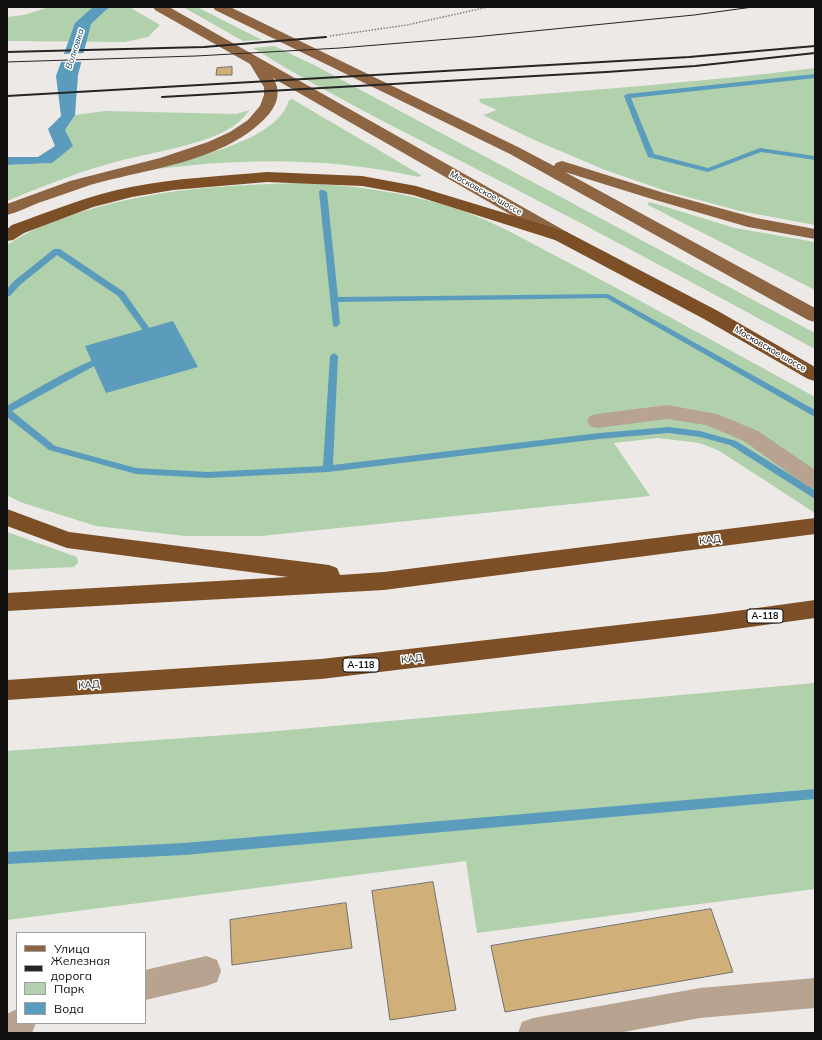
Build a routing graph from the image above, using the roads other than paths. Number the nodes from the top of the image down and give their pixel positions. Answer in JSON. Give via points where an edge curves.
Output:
{"nodes":[{"id":1,"x":161,"y":8,"type":"edge"},
{"id":2,"x":224,"y":8,"type":"edge"},
{"id":3,"x":252,"y":61,"type":"junction"},
{"id":4,"x":515,"y":151,"type":"junction"},
{"id":5,"x":7,"y":210,"type":"edge"},
{"id":6,"x":815,"y":234,"type":"edge"},
{"id":7,"x":7,"y":236,"type":"edge"},
{"id":8,"x":561,"y":236,"type":"junction"},
{"id":9,"x":815,"y":316,"type":"edge"},
{"id":10,"x":815,"y":375,"type":"edge"},
{"id":11,"x":597,"y":421,"type":"dead end"},
{"id":12,"x":815,"y":481,"type":"edge"},
{"id":13,"x":7,"y":517,"type":"edge"},
{"id":14,"x":815,"y":526,"type":"edge"},
{"id":15,"x":384,"y":581,"type":"junction"},
{"id":16,"x":7,"y":602,"type":"edge"},
{"id":17,"x":815,"y":609,"type":"edge"},
{"id":18,"x":7,"y":690,"type":"edge"},
{"id":19,"x":206,"y":971,"type":"dead end"},
{"id":20,"x":146,"y":985,"type":"edge"},
{"id":21,"x":815,"y":993,"type":"edge"},
{"id":22,"x":19,"y":1024,"type":"edge"},
{"id":23,"x":7,"y":1031,"type":"edge"},
{"id":24,"x":533,"y":1033,"type":"edge"}],
"edges":[{"from":1,"to":3,"type":"main road","name":"Московское шоссе"},
{"from":2,"to":4,"type":"main road"},
{"from":3,"to":5,"type":"main road","via":[[266,78],[271,89],[267,107],[248,127],[207,148],[97,178]]},
{"from":3,"to":8,"type":"main road","name":"Московское шоссе"},
{"from":4,"to":6,"type":"main road","via":[[699,209],[754,223]]},
{"from":4,"to":9,"type":"main road"},
{"from":7,"to":8,"type":"highway","via":[[49,217],[130,192],[173,185],[267,177],[362,181],[416,191]]},
{"from":8,"to":10,"type":"highway","name":"Московское шоссе"},
{"from":11,"to":12,"type":"lane","via":[[667,412],[710,419],[751,436]]},
{"from":13,"to":15,"type":"highway","via":[[67,540]]},
{"from":14,"to":15,"type":"highway","name":"КАД"},
{"from":15,"to":16,"type":"highway","name":"КАД"},
{"from":17,"to":18,"type":"highway","name":"КАД","number":"А-118","via":[[321,669]]},
{"from":19,"to":20,"type":"lane"},
{"from":21,"to":24,"type":"lane","via":[[700,1003]]},
{"from":22,"to":23,"type":"lane"}]}
